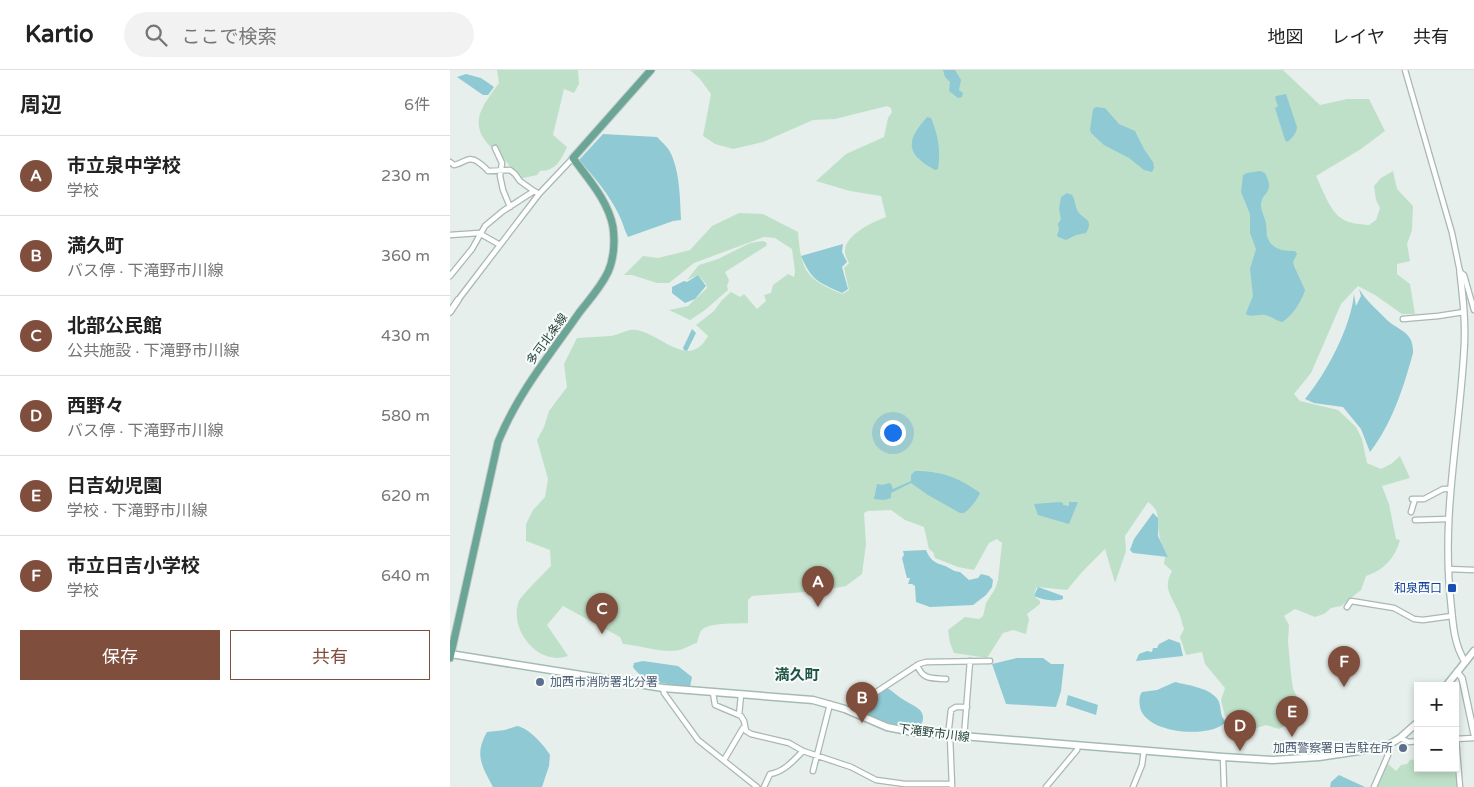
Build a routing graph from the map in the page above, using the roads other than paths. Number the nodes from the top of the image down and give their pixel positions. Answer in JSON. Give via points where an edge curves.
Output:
{"nodes":[{"id":1,"x":651,"y":70,"type":"edge"},
{"id":2,"x":1405,"y":70,"type":"edge"},
{"id":3,"x":495,"y":148,"type":"dead end"},
{"id":4,"x":573,"y":158,"type":"junction"},
{"id":5,"x":450,"y":162,"type":"edge"},
{"id":6,"x":502,"y":170,"type":"junction"},
{"id":7,"x":534,"y":191,"type":"junction"},
{"id":8,"x":539,"y":194,"type":"junction"},
{"id":9,"x":510,"y":206,"type":"junction"},
{"id":10,"x":480,"y":234,"type":"junction"},
{"id":11,"x":450,"y":235,"type":"edge"},
{"id":12,"x":500,"y":245,"type":"junction"},
{"id":13,"x":1460,"y":272,"type":"junction"},
{"id":14,"x":450,"y":276,"type":"edge"},
{"id":15,"x":458,"y":300,"type":"joint"},
{"id":16,"x":1474,"y":310,"type":"edge"},
{"id":17,"x":1464,"y":311,"type":"junction"},
{"id":18,"x":450,"y":312,"type":"edge"},
{"id":19,"x":1403,"y":319,"type":"dead end"},
{"id":20,"x":1450,"y":489,"type":"junction"},
{"id":21,"x":1411,"y":512,"type":"dead end"},
{"id":22,"x":1448,"y":519,"type":"junction"},
{"id":23,"x":1415,"y":520,"type":"dead end"},
{"id":24,"x":1448,"y":569,"type":"junction"},
{"id":25,"x":1474,"y":570,"type":"edge"},
{"id":26,"x":1347,"y":607,"type":"dead end"},
{"id":27,"x":1452,"y":616,"type":"junction"},
{"id":28,"x":1474,"y":651,"type":"edge"},
{"id":29,"x":450,"y":656,"type":"edge"},
{"id":30,"x":970,"y":661,"type":"junction"},
{"id":31,"x":990,"y":662,"type":"dead end"},
{"id":32,"x":1465,"y":662,"type":"junction"},
{"id":33,"x":916,"y":665,"type":"junction"},
{"id":34,"x":1457,"y":672,"type":"junction"},
{"id":35,"x":946,"y":679,"type":"dead end"},
{"id":36,"x":1449,"y":682,"type":"edge"},
{"id":37,"x":662,"y":688,"type":"junction"},
{"id":38,"x":713,"y":693,"type":"junction"},
{"id":39,"x":741,"y":695,"type":"junction"},
{"id":40,"x":830,"y":704,"type":"junction"},
{"id":41,"x":967,"y":707,"type":"junction"},
{"id":42,"x":739,"y":715,"type":"junction"},
{"id":43,"x":862,"y":717,"type":"junction"},
{"id":44,"x":1414,"y":726,"type":"edge"},
{"id":45,"x":745,"y":728,"type":"junction"},
{"id":46,"x":1474,"y":734,"type":"edge"},
{"id":47,"x":949,"y":736,"type":"junction"},
{"id":48,"x":964,"y":737,"type":"junction"},
{"id":49,"x":1400,"y":738,"type":"junction"},
{"id":50,"x":1474,"y":738,"type":"edge"},
{"id":51,"x":1459,"y":739,"type":"edge"},
{"id":52,"x":1414,"y":741,"type":"edge"},
{"id":53,"x":1390,"y":744,"type":"junction"},
{"id":54,"x":1078,"y":745,"type":"junction"},
{"id":55,"x":1144,"y":750,"type":"junction"},
{"id":56,"x":803,"y":751,"type":"junction"},
{"id":57,"x":817,"y":756,"type":"junction"},
{"id":58,"x":1223,"y":756,"type":"junction"},
{"id":59,"x":724,"y":760,"type":"junction"},
{"id":60,"x":813,"y":771,"type":"dead end"},
{"id":61,"x":1458,"y":772,"type":"edge"},
{"id":62,"x":915,"y":786,"type":"edge"},
{"id":63,"x":952,"y":786,"type":"edge"},
{"id":64,"x":756,"y":787,"type":"edge"},
{"id":65,"x":764,"y":787,"type":"edge"},
{"id":66,"x":1046,"y":787,"type":"edge"},
{"id":67,"x":1133,"y":787,"type":"edge"},
{"id":68,"x":1224,"y":787,"type":"edge"},
{"id":69,"x":1374,"y":787,"type":"edge"},
{"id":70,"x":1460,"y":787,"type":"edge"}],
"edges":[{"from":1,"to":4,"type":"main road"},
{"from":2,"to":13,"type":"street","via":[[1452,233]]},
{"from":3,"to":6,"type":"street"},
{"from":4,"to":8,"type":"street"},
{"from":4,"to":29,"type":"main road","name":"多可北条線","via":[[603,199],[610,215],[614,242],[612,260],[595,292],[523,391],[507,420],[498,442]]},
{"from":5,"to":6,"type":"street","via":[[454,165],[473,158],[488,171]]},
{"from":6,"to":7,"type":"street","via":[[510,170]]},
{"from":6,"to":9,"type":"street","via":[[501,183]]},
{"from":7,"to":8,"type":"street"},
{"from":7,"to":9,"type":"street"},
{"from":8,"to":12,"type":"street"},
{"from":9,"to":10,"type":"street"},
{"from":10,"to":11,"type":"street"},
{"from":10,"to":12,"type":"street"},
{"from":10,"to":14,"type":"street"},
{"from":12,"to":15,"type":"street"},
{"from":13,"to":16,"type":"street","via":[[1464,275]]},
{"from":13,"to":17,"type":"street"},
{"from":15,"to":18,"type":"street"},
{"from":16,"to":17,"type":"street"},
{"from":17,"to":19,"type":"street"},
{"from":17,"to":20,"type":"street","via":[[1465,351]]},
{"from":20,"to":21,"type":"street","via":[[1424,499],[1414,499]]},
{"from":20,"to":22,"type":"street"},
{"from":22,"to":23,"type":"street"},
{"from":22,"to":24,"type":"street"},
{"from":24,"to":25,"type":"street"},
{"from":24,"to":27,"type":"street"},
{"from":26,"to":27,"type":"street","via":[[1352,602],[1394,608],[1414,619],[1423,620]]},
{"from":27,"to":32,"type":"street","via":[[1459,652]]},
{"from":28,"to":32,"type":"main road"},
{"from":29,"to":37,"type":"main road","name":"下滝野市川線"},
{"from":30,"to":31,"type":"street"},
{"from":30,"to":33,"type":"street"},
{"from":30,"to":41,"type":"street"},
{"from":32,"to":34,"type":"main road"},
{"from":33,"to":35,"type":"street","via":[[922,675]]},
{"from":33,"to":43,"type":"street","via":[[875,694]]},
{"from":34,"to":36,"type":"main road"},
{"from":34,"to":46,"type":"street","via":[[1462,678]]},
{"from":37,"to":38,"type":"main road","name":"下滝野市川線"},
{"from":37,"to":59,"type":"street","via":[[698,740]]},
{"from":38,"to":39,"type":"main road","name":"下滝野市川線"},
{"from":38,"to":42,"type":"street","via":[[715,705]]},
{"from":39,"to":40,"type":"main road","name":"下滝野市川線","via":[[801,698]]},
{"from":39,"to":42,"type":"street"},
{"from":40,"to":43,"type":"main road","name":"下滝野市川線"},
{"from":40,"to":57,"type":"street"},
{"from":41,"to":47,"type":"street","via":[[951,710]]},
{"from":41,"to":48,"type":"street"},
{"from":42,"to":45,"type":"street"},
{"from":43,"to":47,"type":"main road","name":"下滝野市川線","via":[[887,727]]},
{"from":44,"to":49,"type":"main road","name":"下滝野市川線"},
{"from":45,"to":56,"type":"street","via":[[751,734],[789,743]]},
{"from":45,"to":59,"type":"street"},
{"from":47,"to":48,"type":"main road","name":"下滝野市川線"},
{"from":47,"to":63,"type":"street"},
{"from":48,"to":54,"type":"main road","name":"下滝野市川線"},
{"from":49,"to":52,"type":"street"},
{"from":49,"to":53,"type":"main road","name":"下滝野市川線"},
{"from":50,"to":51,"type":"street"},
{"from":53,"to":58,"type":"main road","name":"下滝野市川線","via":[[1319,757],[1273,760]]},
{"from":53,"to":69,"type":"street"},
{"from":54,"to":55,"type":"main road","name":"下滝野市川線"},
{"from":54,"to":66,"type":"street"},
{"from":55,"to":58,"type":"main road","name":"下滝野市川線"},
{"from":55,"to":67,"type":"street"},
{"from":56,"to":57,"type":"street"},
{"from":56,"to":65,"type":"street","via":[[784,770],[770,774]]},
{"from":57,"to":60,"type":"street"},
{"from":57,"to":62,"type":"street","via":[[851,767],[876,780]]},
{"from":58,"to":68,"type":"street"},
{"from":59,"to":64,"type":"street"},
{"from":61,"to":70,"type":"street"},
{"from":62,"to":63,"type":"street"}]}
